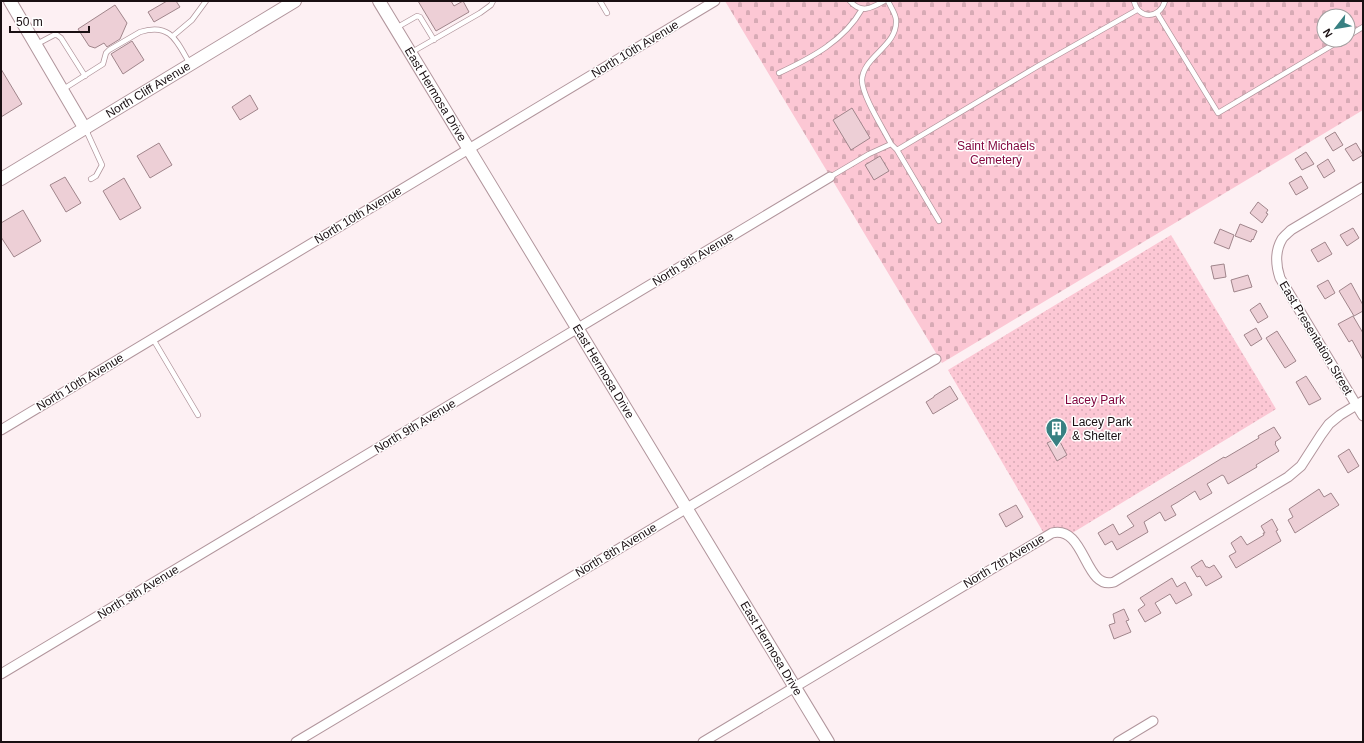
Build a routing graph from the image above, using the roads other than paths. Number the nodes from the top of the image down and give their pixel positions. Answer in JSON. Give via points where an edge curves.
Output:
{"nodes":[{"id":1,"x":10,"y":1,"type":"edge"},
{"id":2,"x":206,"y":1,"type":"edge"},
{"id":3,"x":295,"y":1,"type":"edge"},
{"id":4,"x":379,"y":1,"type":"edge"},
{"id":5,"x":493,"y":1,"type":"edge"},
{"id":6,"x":600,"y":1,"type":"edge"},
{"id":7,"x":715,"y":1,"type":"edge"},
{"id":8,"x":850,"y":1,"type":"edge"},
{"id":9,"x":884,"y":1,"type":"edge"},
{"id":10,"x":888,"y":1,"type":"edge"},
{"id":11,"x":1134,"y":1,"type":"edge"},
{"id":12,"x":1164,"y":1,"type":"edge"},
{"id":13,"x":862,"y":9,"type":"junction"},
{"id":14,"x":1137,"y":10,"type":"junction"},
{"id":15,"x":607,"y":13,"type":"dead end"},
{"id":16,"x":1156,"y":13,"type":"junction"},
{"id":17,"x":396,"y":28,"type":"junction"},
{"id":18,"x":173,"y":36,"type":"junction"},
{"id":19,"x":434,"y":40,"type":"junction"},
{"id":20,"x":36,"y":45,"type":"junction"},
{"id":21,"x":1328,"y":48,"type":"edge"},
{"id":22,"x":410,"y":53,"type":"junction"},
{"id":23,"x":190,"y":65,"type":"junction"},
{"id":24,"x":779,"y":74,"type":"dead end"},
{"id":25,"x":85,"y":76,"type":"junction"},
{"id":26,"x":62,"y":90,"type":"junction"},
{"id":27,"x":85,"y":129,"type":"junction"},
{"id":28,"x":891,"y":144,"type":"junction"},
{"id":29,"x":468,"y":149,"type":"junction"},
{"id":30,"x":898,"y":150,"type":"junction"},
{"id":31,"x":830,"y":177,"type":"joint"},
{"id":32,"x":1,"y":179,"type":"edge"},
{"id":33,"x":91,"y":179,"type":"dead end"},
{"id":34,"x":1363,"y":187,"type":"edge"},
{"id":35,"x":939,"y":221,"type":"dead end"},
{"id":36,"x":577,"y":329,"type":"junction"},
{"id":37,"x":153,"y":339,"type":"junction"},
{"id":38,"x":936,"y":358,"type":"dead end"},
{"id":39,"x":1360,"y":403,"type":"edge"},
{"id":40,"x":198,"y":415,"type":"dead end"},
{"id":41,"x":1363,"y":416,"type":"edge"},
{"id":42,"x":1,"y":430,"type":"edge"},
{"id":43,"x":686,"y":508,"type":"junction"},
{"id":44,"x":1,"y":674,"type":"edge"},
{"id":45,"x":794,"y":687,"type":"junction"},
{"id":46,"x":1153,"y":721,"type":"dead end"},
{"id":47,"x":296,"y":742,"type":"edge"},
{"id":48,"x":703,"y":742,"type":"edge"},
{"id":49,"x":828,"y":742,"type":"edge"},
{"id":50,"x":1118,"y":742,"type":"edge"}],
"edges":[{"from":1,"to":20,"type":"street"},
{"from":2,"to":18,"type":"lane","via":[[192,20]]},
{"from":3,"to":23,"type":"street","name":"North Cliff Avenue"},
{"from":4,"to":17,"type":"street","name":"East Hermosa Drive"},
{"from":5,"to":19,"type":"lane","via":[[480,13]]},
{"from":6,"to":15,"type":"lane"},
{"from":7,"to":29,"type":"street","name":"North 10th Avenue"},
{"from":8,"to":13,"type":"lane","via":[[856,8]]},
{"from":9,"to":13,"type":"lane","via":[[874,7]]},
{"from":10,"to":28,"type":"lane","via":[[897,19],[894,32],[867,68],[862,79],[864,93]]},
{"from":11,"to":14,"type":"lane"},
{"from":12,"to":16,"type":"lane"},
{"from":13,"to":24,"type":"lane","via":[[847,30],[827,47]]},
{"from":14,"to":16,"type":"lane","via":[[1146,15]]},
{"from":14,"to":30,"type":"lane"},
{"from":16,"to":21,"type":"lane","via":[[1218,113]]},
{"from":17,"to":19,"type":"lane","via":[[417,16]]},
{"from":17,"to":22,"type":"street","name":"East Hermosa Drive"},
{"from":18,"to":23,"type":"lane"},
{"from":18,"to":25,"type":"lane","via":[[159,29],[140,32],[109,50],[104,64]]},
{"from":19,"to":22,"type":"lane"},
{"from":20,"to":25,"type":"lane","via":[[57,35]]},
{"from":20,"to":26,"type":"street"},
{"from":22,"to":29,"type":"street","name":"East Hermosa Drive"},
{"from":23,"to":27,"type":"street","name":"North Cliff Avenue"},
{"from":25,"to":26,"type":"lane"},
{"from":26,"to":27,"type":"street"},
{"from":27,"to":32,"type":"street","name":"North Cliff Avenue"},
{"from":27,"to":33,"type":"lane","via":[[102,165],[96,176]]},
{"from":28,"to":30,"type":"lane"},
{"from":28,"to":31,"type":"lane"},
{"from":29,"to":36,"type":"street","name":"East Hermosa Drive"},
{"from":29,"to":37,"type":"street","name":"North 10th Avenue"},
{"from":30,"to":35,"type":"lane"},
{"from":31,"to":36,"type":"street","name":"North 9th Avenue"},
{"from":34,"to":39,"type":"street","name":"East Presentation Street","via":[[1291,230],[1282,239],[1276,267],[1280,278]]},
{"from":36,"to":43,"type":"street","name":"East Hermosa Drive"},
{"from":36,"to":44,"type":"street","name":"North 9th Avenue"},
{"from":37,"to":40,"type":"lane"},
{"from":37,"to":42,"type":"street","name":"North 10th Avenue"},
{"from":38,"to":43,"type":"street","name":"North 8th Avenue"},
{"from":39,"to":41,"type":"street","name":"East Presentation Street"},
{"from":39,"to":45,"type":"street","name":"North 7th Avenue","via":[[1329,424],[1301,466],[1288,477],[1114,582],[1099,580],[1069,535],[1052,533]]},
{"from":43,"to":45,"type":"street","name":"East Hermosa Drive"},
{"from":43,"to":47,"type":"street","name":"North 8th Avenue"},
{"from":45,"to":48,"type":"street","name":"North 7th Avenue"},
{"from":45,"to":49,"type":"street","name":"East Hermosa Drive"},
{"from":46,"to":50,"type":"street"}]}
